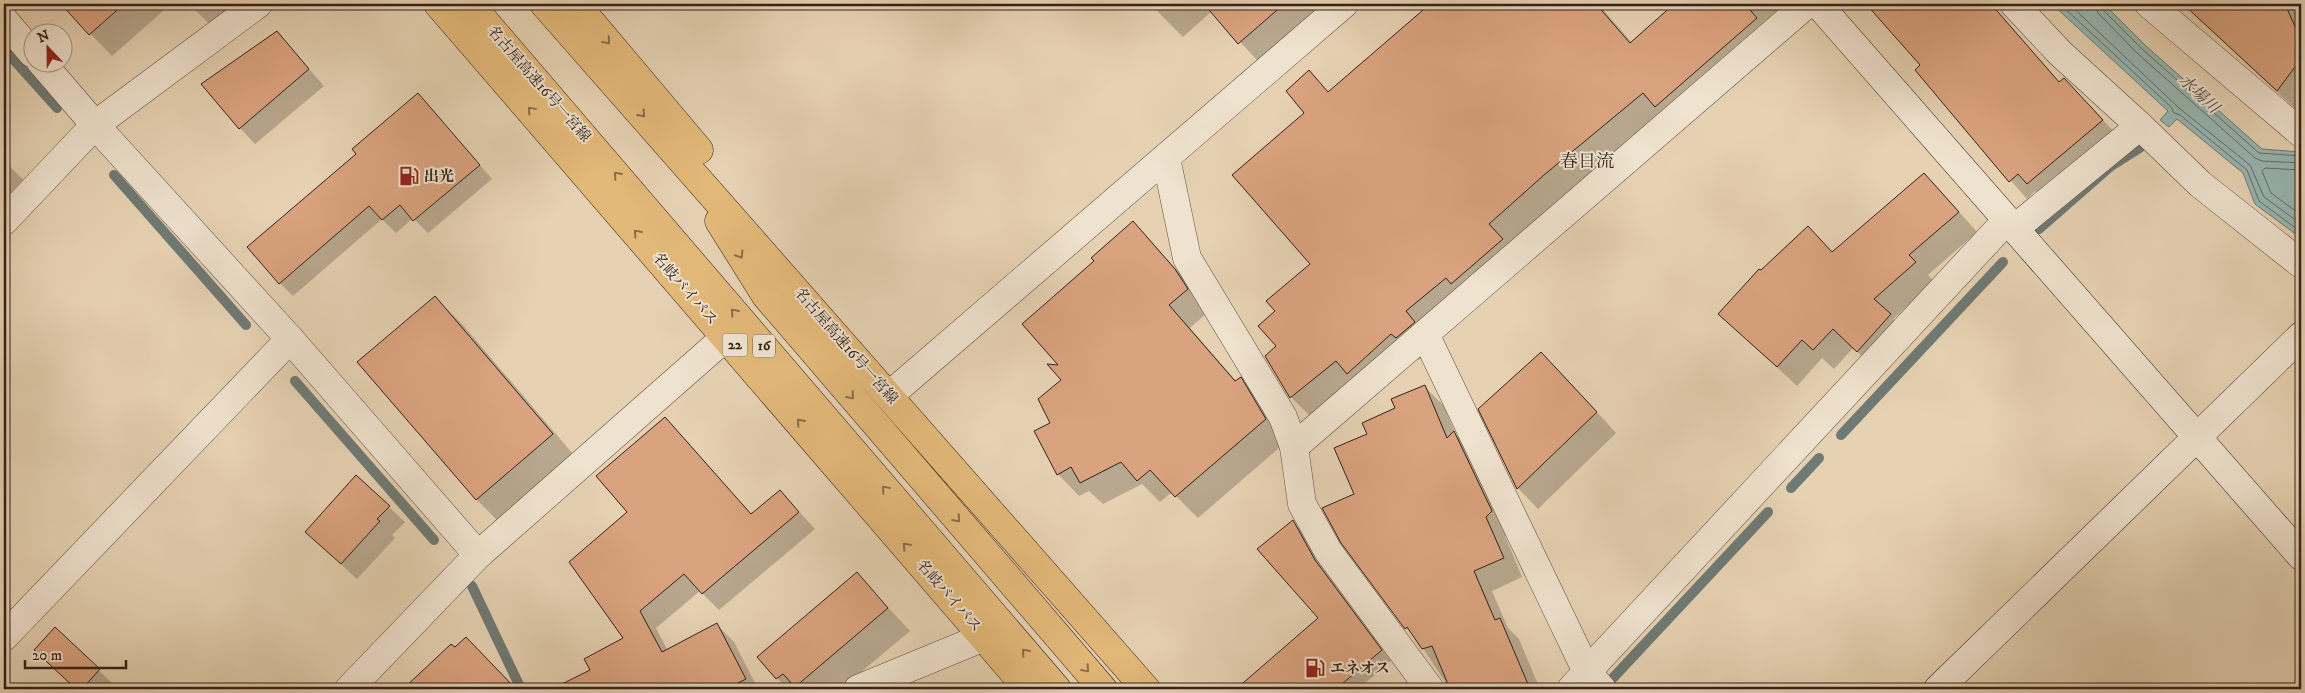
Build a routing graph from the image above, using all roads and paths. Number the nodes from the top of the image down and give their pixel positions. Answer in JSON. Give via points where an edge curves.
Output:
{"nodes":[{"id":1,"x":258,"y":4,"type":"edge"},
{"id":2,"x":438,"y":4,"type":"edge"},
{"id":3,"x":470,"y":4,"type":"edge"},
{"id":4,"x":544,"y":4,"type":"edge"},
{"id":5,"x":576,"y":4,"type":"edge"},
{"id":6,"x":1344,"y":4,"type":"edge"},
{"id":7,"x":1806,"y":4,"type":"edge"},
{"id":8,"x":1818,"y":4,"type":"edge"},
{"id":9,"x":2014,"y":4,"type":"edge"},
{"id":10,"x":2149,"y":4,"type":"edge"},
{"id":11,"x":4,"y":20,"type":"edge"},
{"id":12,"x":22,"y":41,"type":"edge"},
{"id":13,"x":50,"y":72,"type":"edge"},
{"id":14,"x":95,"y":125,"type":"junction"},
{"id":15,"x":2140,"y":126,"type":"junction"},
{"id":16,"x":2301,"y":134,"type":"edge"},
{"id":17,"x":678,"y":154,"type":"junction"},
{"id":18,"x":1166,"y":158,"type":"junction"},
{"id":19,"x":4,"y":221,"type":"edge"},
{"id":20,"x":2011,"y":224,"type":"junction"},
{"id":21,"x":2301,"y":264,"type":"edge"},
{"id":22,"x":1424,"y":334,"type":"junction"},
{"id":23,"x":726,"y":336,"type":"junction"},
{"id":24,"x":2301,"y":336,"type":"edge"},
{"id":25,"x":290,"y":338,"type":"junction"},
{"id":26,"x":899,"y":388,"type":"junction"},
{"id":27,"x":2199,"y":438,"type":"junction"},
{"id":28,"x":1294,"y":447,"type":"junction"},
{"id":29,"x":478,"y":555,"type":"junction"},
{"id":30,"x":2301,"y":556,"type":"edge"},
{"id":31,"x":4,"y":637,"type":"edge"},
{"id":32,"x":984,"y":637,"type":"junction"},
{"id":33,"x":1587,"y":683,"type":"edge"},
{"id":34,"x":349,"y":689,"type":"edge"},
{"id":35,"x":858,"y":689,"type":"edge"},
{"id":36,"x":1028,"y":689,"type":"edge"},
{"id":37,"x":1057,"y":689,"type":"edge"},
{"id":38,"x":1103,"y":689,"type":"edge"},
{"id":39,"x":1146,"y":689,"type":"edge"},
{"id":40,"x":1161,"y":689,"type":"edge"},
{"id":41,"x":1430,"y":689,"type":"edge"},
{"id":42,"x":1938,"y":689,"type":"edge"}],
"edges":[{"from":1,"to":14,"type":"street"},
{"from":23,"to":2,"type":"highway","name":"名岐バイパス","number":"22","one_way":true},
{"from":37,"to":3,"type":"highway","name":"名古屋高速16号一宮線","number":"16","one_way":true},
{"from":4,"to":17,"type":"highway","name":"名古屋高速16号一宮線","one_way":true},
{"from":5,"to":26,"type":"highway","one_way":true},
{"from":6,"to":18,"type":"street"},
{"from":7,"to":22,"type":"street"},
{"from":8,"to":20,"type":"street"},
{"from":9,"to":15,"type":"street","via":[[2060,53]]},
{"from":10,"to":16,"type":"street"},
{"from":11,"to":12,"type":"street"},
{"from":13,"to":14,"type":"street"},
{"from":14,"to":19,"type":"street"},
{"from":14,"to":25,"type":"street"},
{"from":15,"to":20,"type":"street"},
{"from":15,"to":21,"type":"street","via":[[2200,184]]},
{"from":17,"to":38,"type":"highway","one_way":true,"via":[[766,296]]},
{"from":17,"to":39,"type":"highway","name":"名古屋高速16号一宮線"},
{"from":18,"to":26,"type":"street"},
{"from":18,"to":28,"type":"street","via":[[1187,258],[1283,417]]},
{"from":20,"to":27,"type":"street"},
{"from":20,"to":33,"type":"street"},
{"from":22,"to":28,"type":"street"},
{"from":22,"to":33,"type":"street"},
{"from":23,"to":29,"type":"street"},
{"from":32,"to":23,"type":"highway","name":"名岐バイパス","number":"22","one_way":true},
{"from":24,"to":27,"type":"street"},
{"from":25,"to":29,"type":"street"},
{"from":25,"to":31,"type":"street"},
{"from":26,"to":40,"type":"highway"},
{"from":27,"to":30,"type":"street"},
{"from":27,"to":42,"type":"street"},
{"from":28,"to":41,"type":"street","via":[[1302,504],[1328,551]]},
{"from":29,"to":34,"type":"street"},
{"from":32,"to":35,"type":"street"},
{"from":32,"to":36,"type":"highway","name":"名岐バイパス","number":"22"}]}
